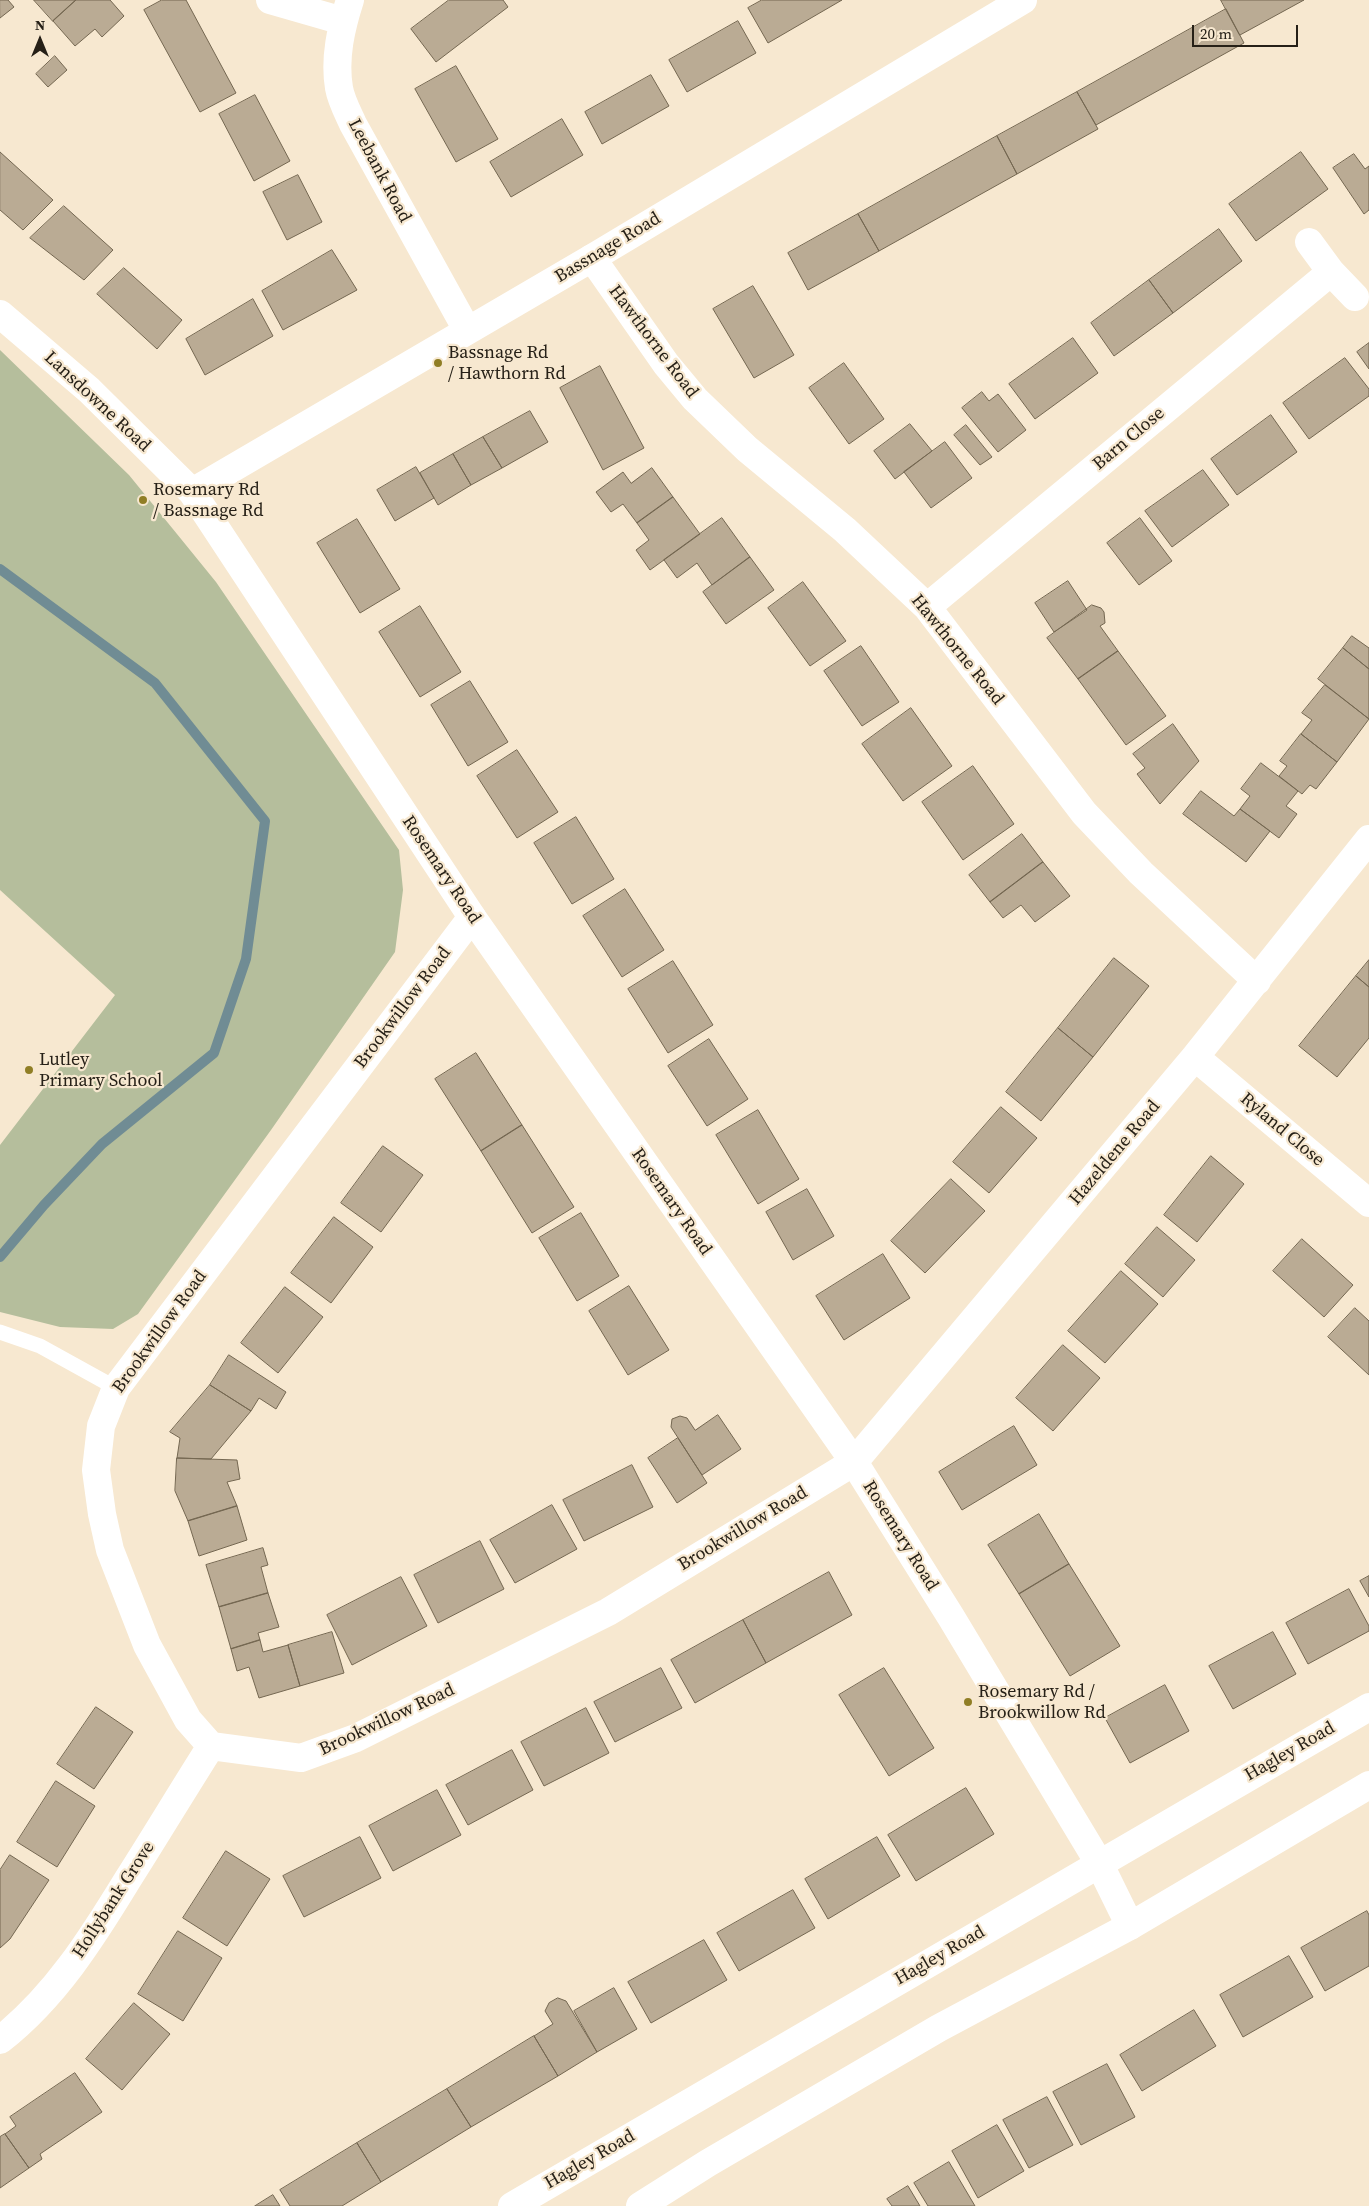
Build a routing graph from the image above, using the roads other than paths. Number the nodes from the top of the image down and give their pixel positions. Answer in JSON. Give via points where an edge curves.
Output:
{"nodes":[{"id":1,"x":270,"y":0,"type":"edge"},
{"id":2,"x":1023,"y":0,"type":"edge"},
{"id":3,"x":346,"y":11,"type":"edge"},
{"id":4,"x":1309,"y":242,"type":"dead end"},
{"id":5,"x":592,"y":258,"type":"junction"},
{"id":6,"x":1331,"y":272,"type":"junction"},
{"id":7,"x":1355,"y":297,"type":"dead end"},
{"id":8,"x":0,"y":314,"type":"edge"},
{"id":9,"x":467,"y":330,"type":"junction"},
{"id":10,"x":192,"y":492,"type":"junction"},
{"id":11,"x":927,"y":607,"type":"junction"},
{"id":12,"x":1369,"y":838,"type":"edge"},
{"id":13,"x":472,"y":917,"type":"junction"},
{"id":14,"x":1257,"y":981,"type":"junction"},
{"id":15,"x":1196,"y":1057,"type":"junction"},
{"id":16,"x":1369,"y":1203,"type":"edge"},
{"id":17,"x":0,"y":1332,"type":"edge"},
{"id":18,"x":116,"y":1388,"type":"junction"},
{"id":19,"x":854,"y":1462,"type":"junction"},
{"id":20,"x":1369,"y":1707,"type":"edge"},
{"id":21,"x":211,"y":1746,"type":"junction"},
{"id":22,"x":1369,"y":1785,"type":"edge"},
{"id":23,"x":1098,"y":1863,"type":"junction"},
{"id":24,"x":1130,"y":1926,"type":"junction"},
{"id":25,"x":0,"y":2040,"type":"edge"},
{"id":26,"x":512,"y":2206,"type":"edge"},
{"id":27,"x":640,"y":2206,"type":"edge"}],
"edges":[{"from":1,"to":3,"type":"street"},
{"from":2,"to":5,"type":"street","name":"Bassnage Road"},
{"from":3,"to":9,"type":"street","name":"Leebank Road","via":[[337,60],[342,98],[353,124]]},
{"from":4,"to":6,"type":"street"},
{"from":5,"to":9,"type":"street","name":"Bassnage Road"},
{"from":5,"to":11,"type":"street","name":"Hawthorne Road","via":[[666,364],[695,399],[747,449],[845,530]]},
{"from":6,"to":7,"type":"street"},
{"from":6,"to":11,"type":"street","name":"Barn Close"},
{"from":8,"to":10,"type":"street","name":"Lansdowne Road","via":[[89,390]]},
{"from":9,"to":10,"type":"street","name":"Bassnage Road"},
{"from":10,"to":13,"type":"street","name":"Rosemary Road"},
{"from":11,"to":14,"type":"street","name":"Hawthorne Road","via":[[1084,813],[1141,873]]},
{"from":12,"to":14,"type":"street","name":"Hazeldene Road"},
{"from":13,"to":18,"type":"street","name":"Brookwillow Road"},
{"from":13,"to":19,"type":"street","name":"Rosemary Road"},
{"from":14,"to":15,"type":"street","name":"Hazeldene Road"},
{"from":15,"to":16,"type":"street","name":"Ryland Close"},
{"from":15,"to":19,"type":"street","name":"Hazeldene Road"},
{"from":17,"to":18,"type":"lane","via":[[40,1346]]},
{"from":18,"to":21,"type":"street","name":"Brookwillow Road","via":[[101,1426],[96,1470],[110,1550],[147,1645],[188,1720]]},
{"from":19,"to":21,"type":"street","name":"Brookwillow Road","via":[[608,1612],[356,1738],[301,1758]]},
{"from":19,"to":23,"type":"street","name":"Rosemary Road"},
{"from":20,"to":23,"type":"street","name":"Hagley Road"},
{"from":21,"to":25,"type":"street","name":"Hollybank Grove","via":[[82,1952],[56,1985]]},
{"from":22,"to":24,"type":"street"},
{"from":23,"to":24,"type":"street","name":"Rosemary Road"},
{"from":23,"to":26,"type":"street","name":"Hagley Road"},
{"from":24,"to":27,"type":"street","via":[[938,2028]]}]}
